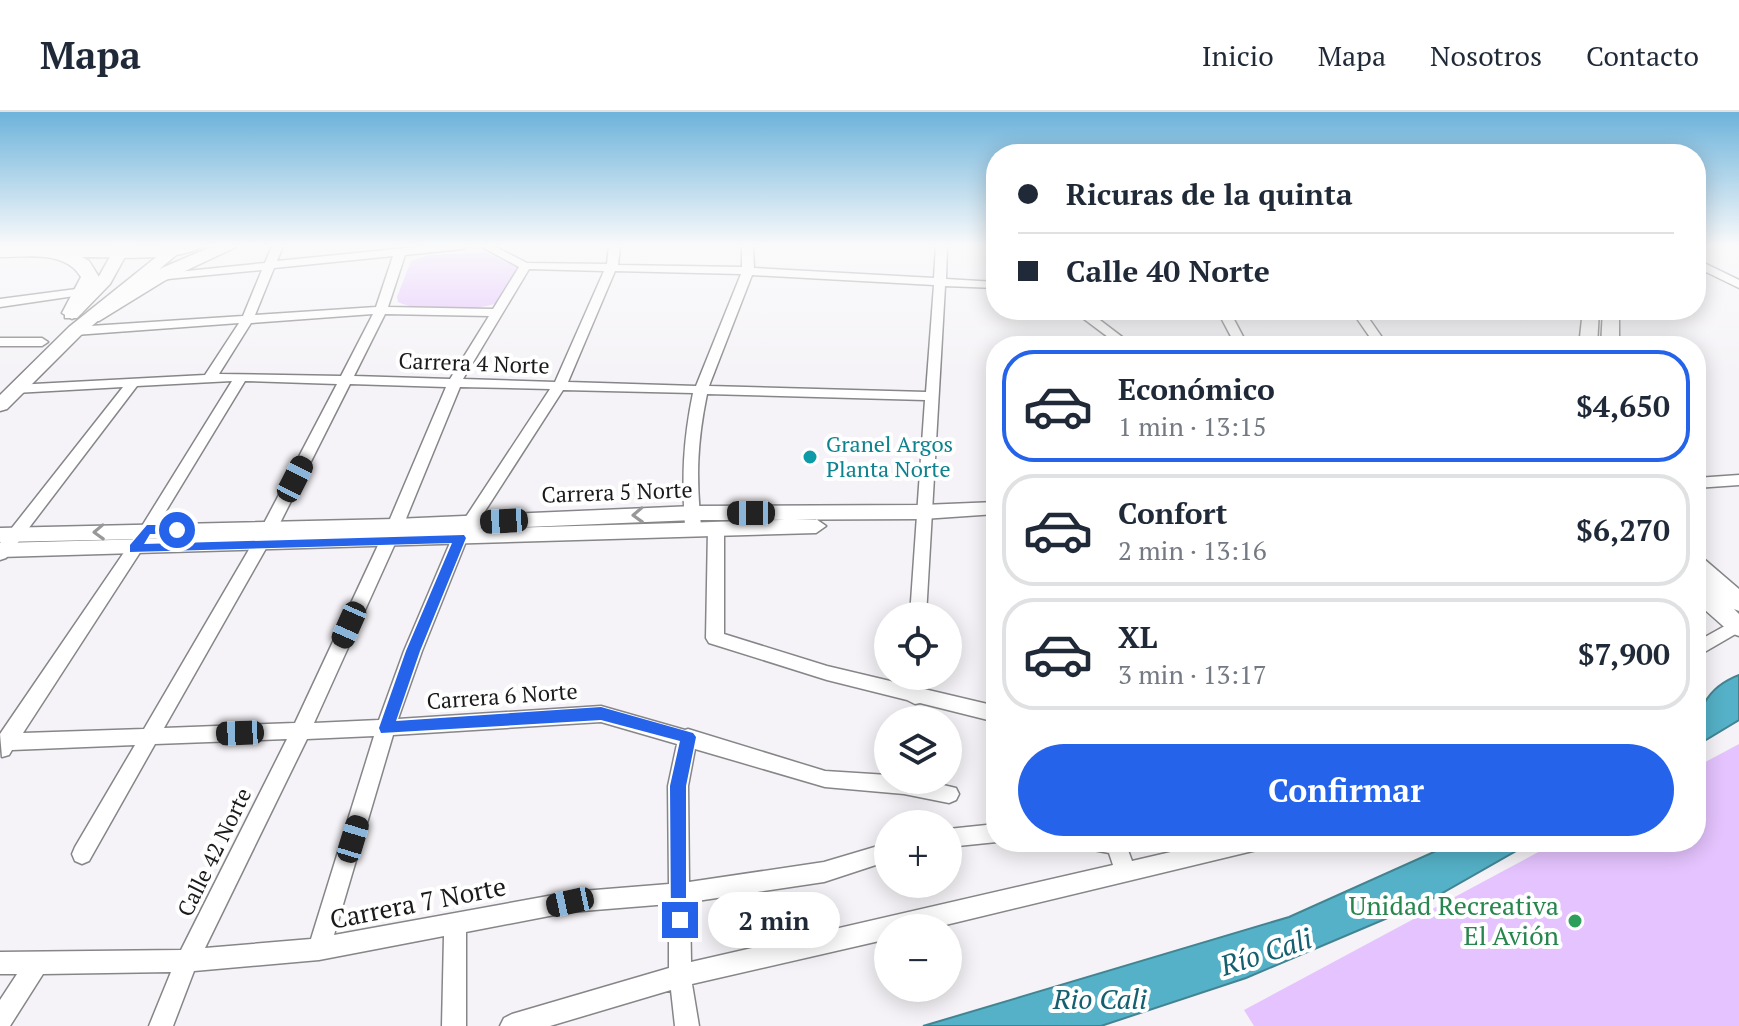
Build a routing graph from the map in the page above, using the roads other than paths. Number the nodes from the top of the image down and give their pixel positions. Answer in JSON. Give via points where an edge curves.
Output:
{"nodes":[{"id":1,"x":85,"y":289,"type":"edge"},
{"id":2,"x":98,"y":289,"type":"edge"},
{"id":3,"x":129,"y":289,"type":"edge"},
{"id":4,"x":138,"y":289,"type":"edge"},
{"id":5,"x":260,"y":289,"type":"edge"},
{"id":6,"x":388,"y":289,"type":"edge"},
{"id":7,"x":511,"y":289,"type":"edge"},
{"id":8,"x":602,"y":289,"type":"edge"},
{"id":9,"x":741,"y":289,"type":"edge"},
{"id":10,"x":939,"y":289,"type":"edge"},
{"id":11,"x":84,"y":292,"type":"junction"},
{"id":12,"x":0,"y":303,"type":"edge"},
{"id":13,"x":381,"y":310,"type":"junction"},
{"id":14,"x":495,"y":313,"type":"junction"},
{"id":15,"x":92,"y":317,"type":"junction"},
{"id":16,"x":247,"y":320,"type":"junction"},
{"id":17,"x":1092,"y":320,"type":"edge"},
{"id":18,"x":73,"y":322,"type":"junction"},
{"id":19,"x":1114,"y":336,"type":"edge"},
{"id":20,"x":0,"y":342,"type":"edge"},
{"id":21,"x":42,"y":342,"type":"junction"},
{"id":22,"x":241,"y":377,"type":"junction"},
{"id":23,"x":210,"y":378,"type":"junction"},
{"id":24,"x":347,"y":379,"type":"junction"},
{"id":25,"x":134,"y":382,"type":"junction"},
{"id":26,"x":455,"y":382,"type":"junction"},
{"id":27,"x":560,"y":385,"type":"junction"},
{"id":28,"x":8,"y":388,"type":"edge"},
{"id":29,"x":701,"y":389,"type":"junction"},
{"id":30,"x":931,"y":396,"type":"junction"},
{"id":31,"x":0,"y":405,"type":"edge"},
{"id":32,"x":1739,"y":480,"type":"edge"},
{"id":33,"x":1706,"y":482,"type":"edge"},
{"id":34,"x":986,"y":509,"type":"edge"},
{"id":35,"x":923,"y":517,"type":"junction"},
{"id":36,"x":986,"y":519,"type":"edge"},
{"id":37,"x":694,"y":521,"type":"junction"},
{"id":38,"x":716,"y":529,"type":"junction"},
{"id":39,"x":147,"y":530,"type":"junction"},
{"id":40,"x":466,"y":530,"type":"junction"},
{"id":41,"x":391,"y":533,"type":"junction"},
{"id":42,"x":266,"y":536,"type":"junction"},
{"id":43,"x":3,"y":545,"type":"edge"},
{"id":44,"x":134,"y":549,"type":"junction"},
{"id":45,"x":1706,"y":578,"type":"edge"},
{"id":46,"x":1706,"y":596,"type":"edge"},
{"id":47,"x":919,"y":602,"type":"edge"},
{"id":48,"x":1738,"y":619,"type":"edge"},
{"id":49,"x":1706,"y":643,"type":"edge"},
{"id":50,"x":915,"y":690,"type":"edge"},
{"id":51,"x":915,"y":697,"type":"junction"},
{"id":52,"x":986,"y":712,"type":"edge"},
{"id":53,"x":386,"y":728,"type":"junction"},
{"id":54,"x":301,"y":731,"type":"junction"},
{"id":55,"x":150,"y":736,"type":"junction"},
{"id":56,"x":688,"y":737,"type":"junction"},
{"id":57,"x":2,"y":745,"type":"edge"},
{"id":58,"x":874,"y":783,"type":"edge"},
{"id":59,"x":986,"y":834,"type":"edge"},
{"id":60,"x":962,"y":837,"type":"edge"},
{"id":61,"x":1118,"y":852,"type":"edge"},
{"id":62,"x":1213,"y":852,"type":"edge"},
{"id":63,"x":82,"y":854,"type":"dead end"},
{"id":64,"x":874,"y":856,"type":"edge"},
{"id":65,"x":1126,"y":873,"type":"junction"},
{"id":66,"x":680,"y":893,"type":"junction"},
{"id":67,"x":949,"y":914,"type":"edge"},
{"id":68,"x":455,"y":926,"type":"junction"},
{"id":69,"x":874,"y":931,"type":"edge"},
{"id":70,"x":319,"y":949,"type":"junction"},
{"id":71,"x":38,"y":961,"type":"junction"},
{"id":72,"x":187,"y":961,"type":"junction"},
{"id":73,"x":0,"y":963,"type":"edge"},
{"id":74,"x":680,"y":976,"type":"junction"},
{"id":75,"x":0,"y":1021,"type":"edge"},
{"id":76,"x":161,"y":1026,"type":"edge"},
{"id":77,"x":454,"y":1026,"type":"edge"},
{"id":78,"x":512,"y":1026,"type":"edge"},
{"id":79,"x":687,"y":1026,"type":"edge"}],
"edges":[{"from":1,"to":11,"type":"main road"},
{"from":2,"to":18,"type":"main road"},
{"from":3,"to":15,"type":"main road"},
{"from":4,"to":15,"type":"main road"},
{"from":5,"to":16,"type":"street"},
{"from":6,"to":13,"type":"street"},
{"from":7,"to":14,"type":"street","name":"Calle 42 Norte"},
{"from":8,"to":27,"type":"street"},
{"from":9,"to":29,"type":"street"},
{"from":10,"to":30,"type":"street"},
{"from":11,"to":12,"type":"street"},
{"from":11,"to":18,"type":"main road"},
{"from":13,"to":14,"type":"street"},
{"from":13,"to":16,"type":"street"},
{"from":13,"to":24,"type":"street"},
{"from":14,"to":26,"type":"street","name":"Calle 42 Norte"},
{"from":15,"to":18,"type":"main road"},
{"from":16,"to":18,"type":"street"},
{"from":16,"to":23,"type":"street"},
{"from":17,"to":19,"type":"street"},
{"from":18,"to":21,"type":"main road"},
{"from":18,"to":28,"type":"main road"},
{"from":20,"to":21,"type":"street"},
{"from":21,"to":28,"type":"main road"},
{"from":22,"to":23,"type":"street","name":"Carrera 4 Norte"},
{"from":22,"to":24,"type":"street","name":"Carrera 4 Norte"},
{"from":22,"to":39,"type":"street"},
{"from":23,"to":25,"type":"street","name":"Carrera 4 Norte"},
{"from":24,"to":26,"type":"street","name":"Carrera 4 Norte"},
{"from":24,"to":42,"type":"street"},
{"from":25,"to":28,"type":"street","name":"Carrera 4 Norte"},
{"from":25,"to":43,"type":"street"},
{"from":26,"to":27,"type":"street","name":"Carrera 4 Norte"},
{"from":26,"to":41,"type":"street","name":"Calle 42 Norte"},
{"from":27,"to":29,"type":"street","name":"Carrera 4 Norte"},
{"from":27,"to":40,"type":"street"},
{"from":28,"to":31,"type":"main road"},
{"from":29,"to":30,"type":"street","name":"Carrera 4 Norte"},
{"from":29,"to":37,"type":"street","via":[[691,436]]},
{"from":30,"to":35,"type":"street"},
{"from":32,"to":33,"type":"street"},
{"from":34,"to":35,"type":"street","name":"Carrera 5 Norte"},
{"from":35,"to":36,"type":"street","name":"Carrera 5 Norte"},
{"from":35,"to":37,"type":"street","name":"Carrera 5 Norte"},
{"from":35,"to":38,"type":"street","name":"Carrera 5 Norte"},
{"from":35,"to":47,"type":"street"},
{"from":37,"to":38,"type":"street","name":"Carrera 5 Norte"},
{"from":37,"to":40,"type":"street","name":"Carrera 5 Norte"},
{"from":38,"to":51,"type":"street","via":[[715,638]]},
{"from":39,"to":42,"type":"street","name":"Carrera 5 Norte"},
{"from":39,"to":43,"type":"street","name":"Carrera 5 Norte","one_way":true},
{"from":39,"to":44,"type":"street"},
{"from":40,"to":41,"type":"street","name":"Carrera 5 Norte"},
{"from":40,"to":53,"type":"street"},
{"from":41,"to":42,"type":"street","name":"Carrera 5 Norte"},
{"from":41,"to":54,"type":"street","name":"Calle 42 Norte"},
{"from":42,"to":44,"type":"street","name":"Carrera 5 Norte"},
{"from":42,"to":55,"type":"street"},
{"from":43,"to":44,"type":"street","name":"Carrera 5 Norte"},
{"from":44,"to":57,"type":"street"},
{"from":45,"to":48,"type":"main road"},
{"from":46,"to":48,"type":"main road"},
{"from":48,"to":49,"type":"street"},
{"from":50,"to":51,"type":"street"},
{"from":51,"to":52,"type":"street"},
{"from":53,"to":54,"type":"street","name":"Carrera 6 Norte"},
{"from":53,"to":56,"type":"street","name":"Carrera 6 Norte","via":[[601,714]]},
{"from":53,"to":70,"type":"street"},
{"from":54,"to":55,"type":"street","name":"Carrera 6 Norte"},
{"from":54,"to":72,"type":"street","name":"Calle 42 Norte"},
{"from":55,"to":57,"type":"street","name":"Carrera 6 Norte"},
{"from":55,"to":63,"type":"street"},
{"from":56,"to":58,"type":"street","name":"Carrera 6 Norte","via":[[825,779]]},
{"from":56,"to":66,"type":"street","via":[[678,786]]},
{"from":59,"to":60,"type":"street"},
{"from":61,"to":65,"type":"street"},
{"from":62,"to":65,"type":"street"},
{"from":64,"to":66,"type":"street","name":"Carrera 7 Norte","via":[[824,872]]},
{"from":65,"to":67,"type":"street"},
{"from":66,"to":68,"type":"street","name":"Carrera 7 Norte","via":[[570,902]]},
{"from":66,"to":74,"type":"street"},
{"from":68,"to":70,"type":"street","name":"Carrera 7 Norte"},
{"from":68,"to":77,"type":"street"},
{"from":69,"to":74,"type":"street"},
{"from":70,"to":72,"type":"street","name":"Carrera 7 Norte"},
{"from":71,"to":72,"type":"street","name":"Carrera 7 Norte"},
{"from":71,"to":73,"type":"street","name":"Carrera 7 Norte"},
{"from":71,"to":75,"type":"street"},
{"from":72,"to":76,"type":"street","name":"Calle 42 Norte"},
{"from":74,"to":78,"type":"street"},
{"from":74,"to":79,"type":"street"}]}
